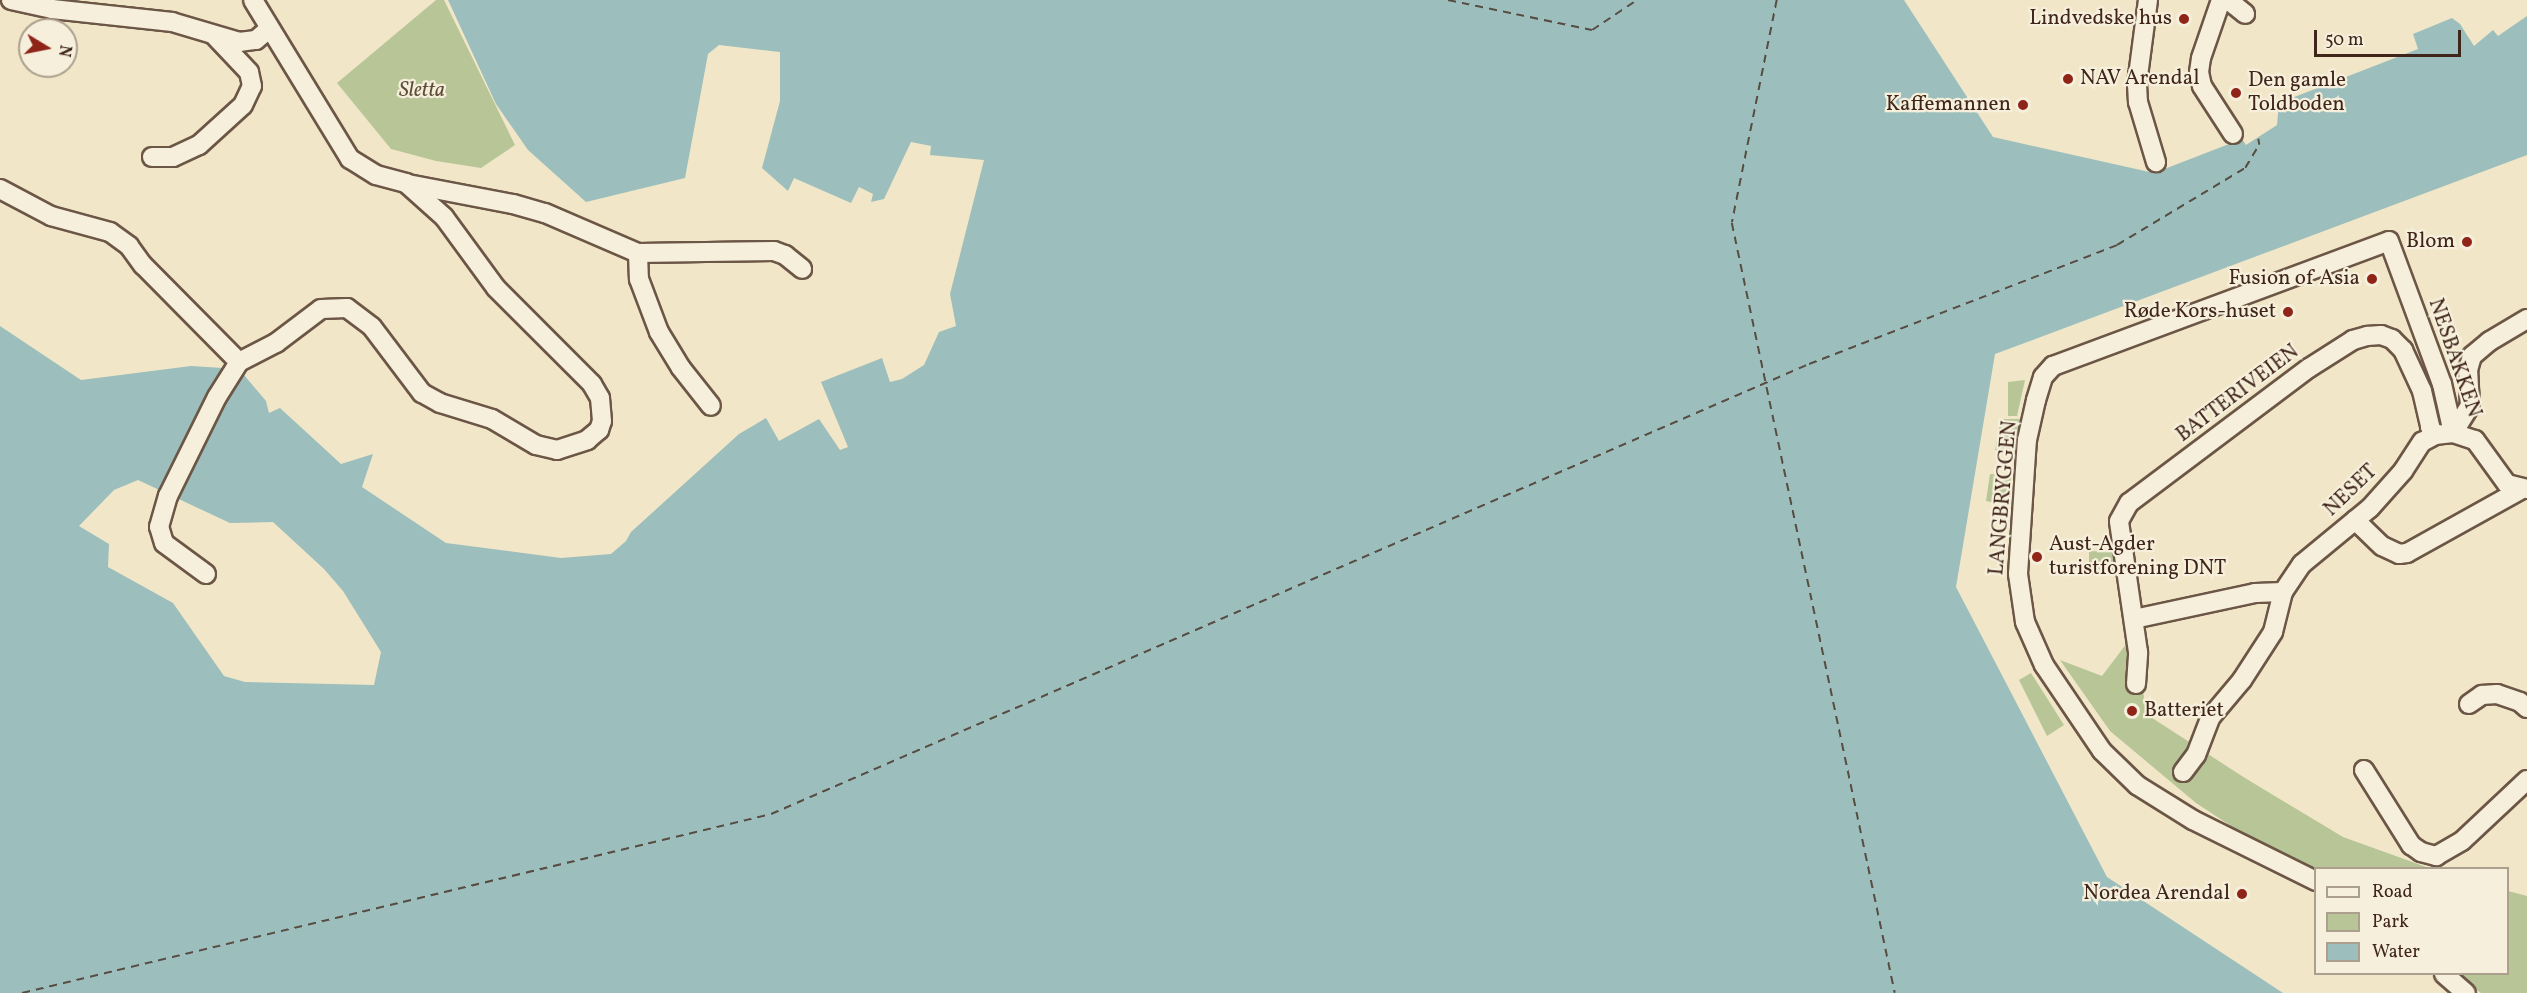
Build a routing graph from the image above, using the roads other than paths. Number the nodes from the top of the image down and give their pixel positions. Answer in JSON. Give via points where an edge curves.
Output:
{"nodes":[{"id":1,"x":11,"y":0,"type":"edge"},
{"id":2,"x":254,"y":0,"type":"edge"},
{"id":3,"x":2148,"y":0,"type":"edge"},
{"id":4,"x":2221,"y":0,"type":"edge"},
{"id":5,"x":2228,"y":0,"type":"edge"},
{"id":6,"x":2245,"y":15,"type":"dead end"},
{"id":7,"x":270,"y":28,"type":"junction"},
{"id":8,"x":211,"y":32,"type":"junction"},
{"id":9,"x":2233,"y":134,"type":"dead end"},
{"id":10,"x":152,"y":157,"type":"dead end"},
{"id":11,"x":2156,"y":162,"type":"dead end"},
{"id":12,"x":406,"y":183,"type":"junction"},
{"id":13,"x":0,"y":189,"type":"edge"},
{"id":14,"x":2389,"y":241,"type":"joint"},
{"id":15,"x":638,"y":253,"type":"junction"},
{"id":16,"x":802,"y":269,"type":"dead end"},
{"id":17,"x":2527,"y":319,"type":"edge"},
{"id":18,"x":239,"y":362,"type":"junction"},
{"id":19,"x":711,"y":406,"type":"dead end"},
{"id":20,"x":2444,"y":434,"type":"junction"},
{"id":21,"x":2525,"y":489,"type":"edge"},
{"id":22,"x":2355,"y":520,"type":"junction"},
{"id":23,"x":206,"y":574,"type":"dead end"},
{"id":24,"x":2283,"y":592,"type":"junction"},
{"id":25,"x":2134,"y":619,"type":"junction"},
{"id":26,"x":2136,"y":684,"type":"dead end"},
{"id":27,"x":2469,"y":704,"type":"dead end"},
{"id":28,"x":2527,"y":708,"type":"edge"},
{"id":29,"x":2364,"y":770,"type":"dead end"},
{"id":30,"x":2183,"y":772,"type":"dead end"},
{"id":31,"x":2527,"y":780,"type":"edge"},
{"id":32,"x":2314,"y":880,"type":"edge"},
{"id":33,"x":2445,"y":975,"type":"edge"},
{"id":34,"x":2466,"y":993,"type":"edge"}],
"edges":[{"from":1,"to":8,"type":"street","via":[[52,9],[172,22]]},
{"from":2,"to":7,"type":"street"},
{"from":3,"to":11,"type":"street","via":[[2137,84],[2138,102]]},
{"from":4,"to":9,"type":"street","via":[[2199,72],[2202,86]]},
{"from":5,"to":6,"type":"street"},
{"from":7,"to":8,"type":"street","via":[[256,40],[239,42]]},
{"from":7,"to":12,"type":"street","via":[[350,159],[376,175]]},
{"from":8,"to":10,"type":"street","via":[[249,72],[252,86],[243,105],[200,145],[173,157]]},
{"from":12,"to":15,"type":"street","via":[[545,213]]},
{"from":12,"to":18,"type":"street","via":[[444,217],[496,288],[592,384],[600,398],[599,430],[587,440],[557,450],[536,445],[492,419],[440,403],[422,393],[372,327],[347,308],[321,309],[276,343]]},
{"from":13,"to":18,"type":"street","via":[[51,216],[110,232],[129,246]]},
{"from":14,"to":20,"type":"street","name":"NESBAKKEN","via":[[2442,384]]},
{"from":14,"to":32,"type":"street","name":"LANGBRYGGEN","via":[[2053,366],[2043,377],[2027,440],[2018,574],[2025,622],[2044,665],[2102,751],[2137,785],[2193,820]]},
{"from":15,"to":16,"type":"street","via":[[774,251]]},
{"from":15,"to":19,"type":"street","via":[[639,279],[659,332]]},
{"from":17,"to":20,"type":"street","name":"NESET","via":[[2472,356],[2468,370],[2470,406]]},
{"from":18,"to":23,"type":"street","via":[[217,397],[168,496],[159,527],[164,543]]},
{"from":20,"to":21,"type":"street","name":"NESBAKKEN","via":[[2475,440],[2507,484]]},
{"from":20,"to":22,"type":"street","name":"NESET","via":[[2422,441],[2403,471]]},
{"from":20,"to":25,"type":"street","name":"BATTERIVEIEN","via":[[2430,427],[2422,390],[2403,350],[2381,335],[2353,340],[2309,368],[2129,503],[2119,521]]},
{"from":21,"to":22,"type":"street","via":[[2407,554],[2382,546]]},
{"from":22,"to":24,"type":"street","name":"NESET","via":[[2302,564]]},
{"from":24,"to":25,"type":"street","via":[[2255,593]]},
{"from":24,"to":30,"type":"street","via":[[2273,632],[2242,680],[2210,718],[2196,755]]},
{"from":25,"to":26,"type":"street","name":"BATTERIVEIEN"},
{"from":27,"to":28,"type":"street","via":[[2482,695],[2497,694]]},
{"from":29,"to":31,"type":"street","via":[[2411,845],[2436,856],[2476,830]]},
{"from":33,"to":34,"type":"street"}]}
